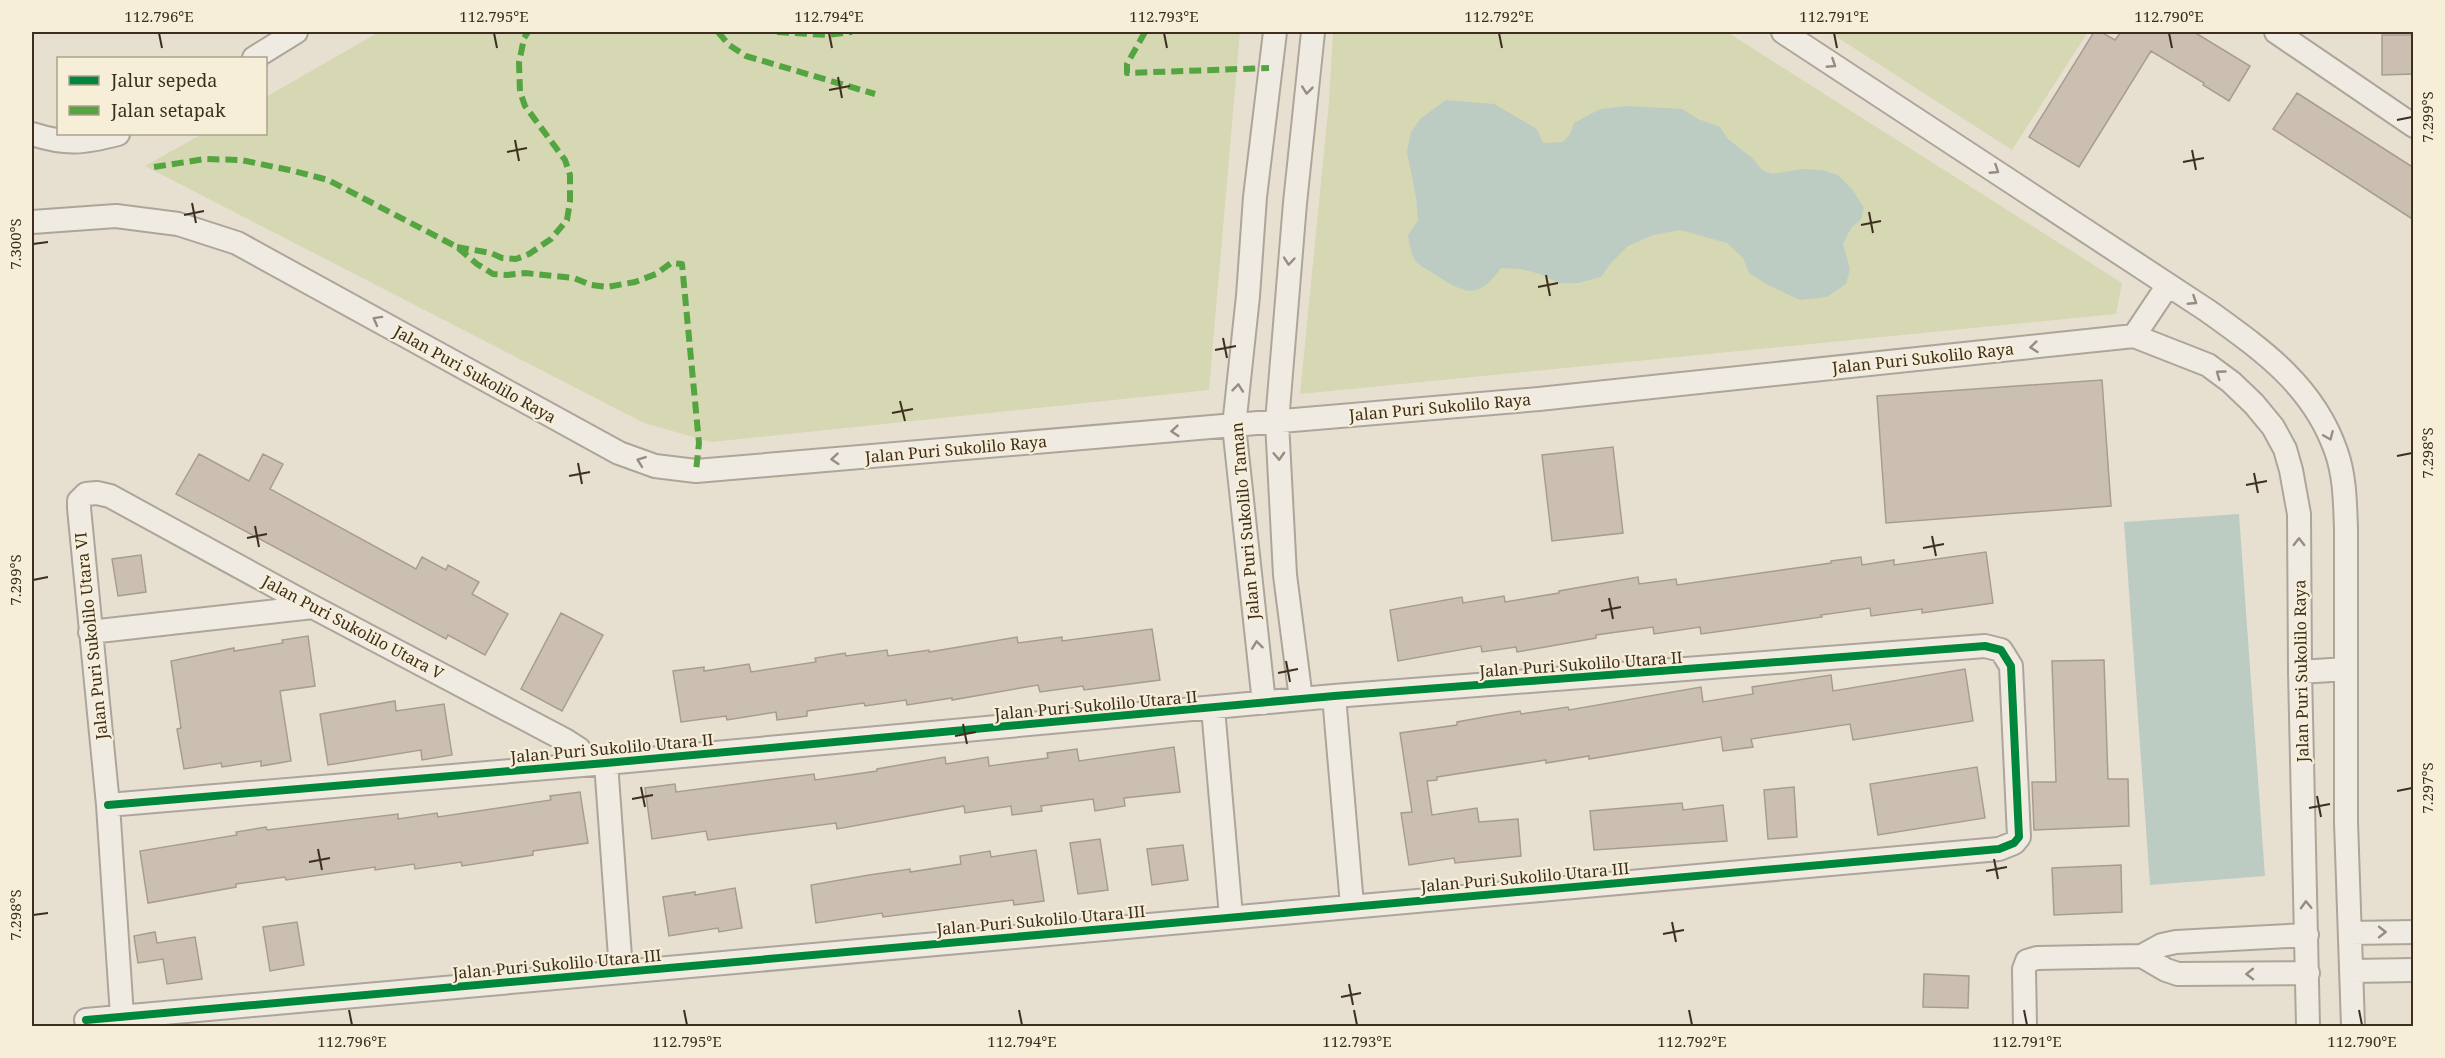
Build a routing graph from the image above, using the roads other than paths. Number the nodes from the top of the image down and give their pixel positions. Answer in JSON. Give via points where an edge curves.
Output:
{"nodes":[{"id":1,"x":296,"y":32,"type":"edge"},
{"id":2,"x":1275,"y":32,"type":"edge"},
{"id":3,"x":1313,"y":32,"type":"edge"},
{"id":4,"x":1783,"y":32,"type":"edge"},
{"id":5,"x":2276,"y":32,"type":"edge"},
{"id":6,"x":256,"y":57,"type":"edge"},
{"id":7,"x":2414,"y":126,"type":"edge"},
{"id":8,"x":32,"y":134,"type":"edge"},
{"id":9,"x":114,"y":135,"type":"edge"},
{"id":10,"x":1256,"y":197,"type":"junction"},
{"id":11,"x":1294,"y":203,"type":"junction"},
{"id":12,"x":32,"y":222,"type":"edge"},
{"id":13,"x":2168,"y":285,"type":"junction"},
{"id":14,"x":2134,"y":336,"type":"junction"},
{"id":15,"x":1277,"y":422,"type":"junction"},
{"id":16,"x":1234,"y":426,"type":"junction"},
{"id":17,"x":110,"y":496,"type":"joint"},
{"id":18,"x":1284,"y":548,"type":"junction"},
{"id":19,"x":1247,"y":551,"type":"junction"},
{"id":20,"x":313,"y":607,"type":"junction"},
{"id":21,"x":90,"y":632,"type":"junction"},
{"id":22,"x":2346,"y":669,"type":"junction"},
{"id":23,"x":2300,"y":672,"type":"junction"},
{"id":24,"x":1334,"y":696,"type":"junction"},
{"id":25,"x":1301,"y":699,"type":"junction"},
{"id":26,"x":1264,"y":703,"type":"junction"},
{"id":27,"x":1213,"y":708,"type":"junction"},
{"id":28,"x":598,"y":764,"type":"junction"},
{"id":29,"x":108,"y":805,"type":"junction"},
{"id":30,"x":1999,"y":849,"type":"joint"},
{"id":31,"x":1352,"y":905,"type":"junction"},
{"id":32,"x":1231,"y":916,"type":"junction"},
{"id":33,"x":2414,"y":932,"type":"edge"},
{"id":34,"x":2350,"y":933,"type":"junction"},
{"id":35,"x":2307,"y":935,"type":"junction"},
{"id":36,"x":2142,"y":956,"type":"junction"},
{"id":37,"x":2414,"y":970,"type":"edge"},
{"id":38,"x":621,"y":971,"type":"junction"},
{"id":39,"x":2352,"y":971,"type":"junction"},
{"id":40,"x":2308,"y":973,"type":"junction"},
{"id":41,"x":123,"y":1016,"type":"junction"},
{"id":42,"x":86,"y":1020,"type":"dead end"},
{"id":43,"x":2025,"y":1026,"type":"edge"},
{"id":44,"x":2308,"y":1026,"type":"edge"},
{"id":45,"x":2353,"y":1026,"type":"edge"}],
"edges":[{"from":1,"to":6,"type":"street"},
{"from":2,"to":10,"type":"street","name":"Jalan Puri Sukolilo Taman"},
{"from":3,"to":11,"type":"street","one_way":true},
{"from":4,"to":13,"type":"street","one_way":true},
{"from":5,"to":7,"type":"street"},
{"from":8,"to":9,"type":"street","via":[[56,142],[85,142]]},
{"from":10,"to":11,"type":"street"},
{"from":16,"to":10,"type":"street","name":"Jalan Puri Sukolilo Taman","one_way":true},
{"from":11,"to":15,"type":"street","one_way":true},
{"from":16,"to":12,"type":"street","name":"Jalan Puri Sukolilo Raya","one_way":true,"via":[[696,471],[669,469],[619,453],[237,243],[178,224],[116,216]]},
{"from":13,"to":14,"type":"street"},
{"from":13,"to":22,"type":"street","one_way":true,"via":[[2270,358],[2312,402],[2324,424],[2337,453],[2344,488]]},
{"from":14,"to":15,"type":"street","name":"Jalan Puri Sukolilo Raya","one_way":true,"via":[[1539,399]]},
{"from":23,"to":14,"type":"street","name":"Jalan Puri Sukolilo Raya","one_way":true,"via":[[2299,514],[2285,449],[2273,427],[2231,382],[2208,366]]},
{"from":15,"to":16,"type":"street","name":"Jalan Puri Sukolilo Raya"},
{"from":15,"to":18,"type":"street","one_way":true},
{"from":16,"to":19,"type":"street","name":"Jalan Puri Sukolilo Taman"},
{"from":17,"to":20,"type":"street","name":"Jalan Puri Sukolilo Utara V"},
{"from":17,"to":21,"type":"street","name":"Jalan Puri Sukolilo Utara VI","via":[[86,494],[79,501]]},
{"from":18,"to":19,"type":"street"},
{"from":18,"to":25,"type":"street"},
{"from":26,"to":19,"type":"street","name":"Jalan Puri Sukolilo Taman","one_way":true},
{"from":20,"to":21,"type":"street"},
{"from":20,"to":28,"type":"street","name":"Jalan Puri Sukolilo Utara V","via":[[565,740]]},
{"from":21,"to":29,"type":"street","name":"Jalan Puri Sukolilo Utara VI"},
{"from":22,"to":23,"type":"street"},
{"from":22,"to":34,"type":"street"},
{"from":35,"to":23,"type":"street","name":"Jalan Puri Sukolilo Raya","one_way":true},
{"from":24,"to":25,"type":"street","name":"Jalan Puri Sukolilo Utara II"},
{"from":24,"to":30,"type":"street","name":"Jalan Puri Sukolilo Utara II","via":[[1985,646],[2001,650],[2010,661],[2019,837]]},
{"from":24,"to":31,"type":"street"},
{"from":25,"to":26,"type":"street","name":"Jalan Puri Sukolilo Utara II"},
{"from":26,"to":27,"type":"street","name":"Jalan Puri Sukolilo Utara II"},
{"from":27,"to":28,"type":"street","name":"Jalan Puri Sukolilo Utara II"},
{"from":27,"to":32,"type":"street"},
{"from":28,"to":29,"type":"street","name":"Jalan Puri Sukolilo Utara II"},
{"from":28,"to":38,"type":"street"},
{"from":29,"to":41,"type":"street","name":"Jalan Puri Sukolilo Utara VI"},
{"from":30,"to":31,"type":"street","name":"Jalan Puri Sukolilo Utara III"},
{"from":31,"to":32,"type":"street","name":"Jalan Puri Sukolilo Utara III"},
{"from":32,"to":38,"type":"street","name":"Jalan Puri Sukolilo Utara III"},
{"from":34,"to":33,"type":"street","one_way":true},
{"from":34,"to":39,"type":"street"},
{"from":35,"to":36,"type":"street","via":[[2176,942]]},
{"from":35,"to":40,"type":"street","name":"Jalan Puri Sukolilo Raya"},
{"from":40,"to":36,"type":"street","one_way":true,"via":[[2178,974]]},
{"from":36,"to":43,"type":"street","via":[[2030,960],[2024,969]]},
{"from":37,"to":39,"type":"street"},
{"from":38,"to":41,"type":"street","name":"Jalan Puri Sukolilo Utara III"},
{"from":39,"to":45,"type":"street"},
{"from":40,"to":44,"type":"street","name":"Jalan Puri Sukolilo Raya"},
{"from":41,"to":42,"type":"street","name":"Jalan Puri Sukolilo Utara III"}]}
